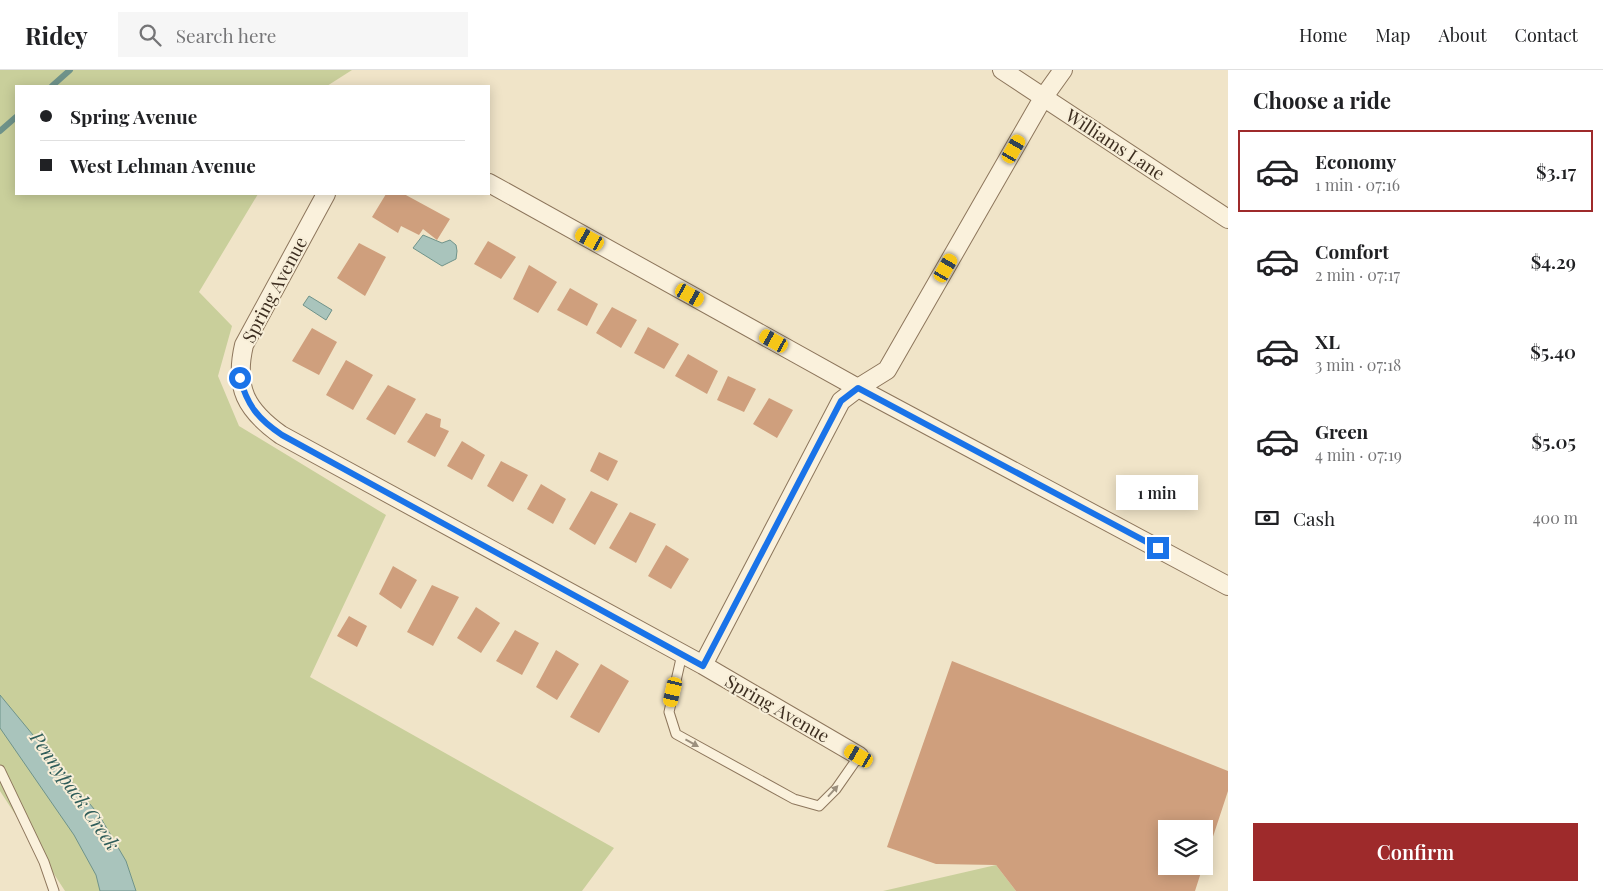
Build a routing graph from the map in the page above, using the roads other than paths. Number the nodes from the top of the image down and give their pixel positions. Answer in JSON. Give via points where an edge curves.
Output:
{"nodes":[{"id":1,"x":1002,"y":70,"type":"edge"},
{"id":2,"x":1063,"y":70,"type":"edge"},
{"id":3,"x":1043,"y":98,"type":"junction"},
{"id":4,"x":490,"y":184,"type":"edge"},
{"id":5,"x":325,"y":195,"type":"edge"},
{"id":6,"x":1228,"y":219,"type":"edge"},
{"id":7,"x":858,"y":388,"type":"junction"},
{"id":8,"x":1228,"y":586,"type":"edge"},
{"id":9,"x":682,"y":654,"type":"junction"},
{"id":10,"x":703,"y":666,"type":"junction"},
{"id":11,"x":859,"y":756,"type":"joint"},
{"id":12,"x":0,"y":770,"type":"edge"},
{"id":13,"x":54,"y":891,"type":"edge"}],
"edges":[{"from":1,"to":3,"type":"street","name":"Williams Lane"},
{"from":2,"to":3,"type":"street"},
{"from":3,"to":6,"type":"street","name":"Williams Lane"},
{"from":3,"to":7,"type":"street","via":[[887,370]]},
{"from":4,"to":7,"type":"street"},
{"from":5,"to":9,"type":"street","name":"Spring Avenue","via":[[244,345],[240,378],[244,394],[254,411],[282,435]]},
{"from":7,"to":8,"type":"street"},
{"from":7,"to":10,"type":"street","via":[[841,401]]},
{"from":9,"to":10,"type":"street","name":"Spring Avenue"},
{"from":9,"to":11,"type":"lane","one_way":true,"via":[[668,712],[676,734],[794,799],[819,806],[836,789]]},
{"from":10,"to":11,"type":"street","name":"Spring Avenue"},
{"from":12,"to":13,"type":"lane","via":[[44,862]]}]}
